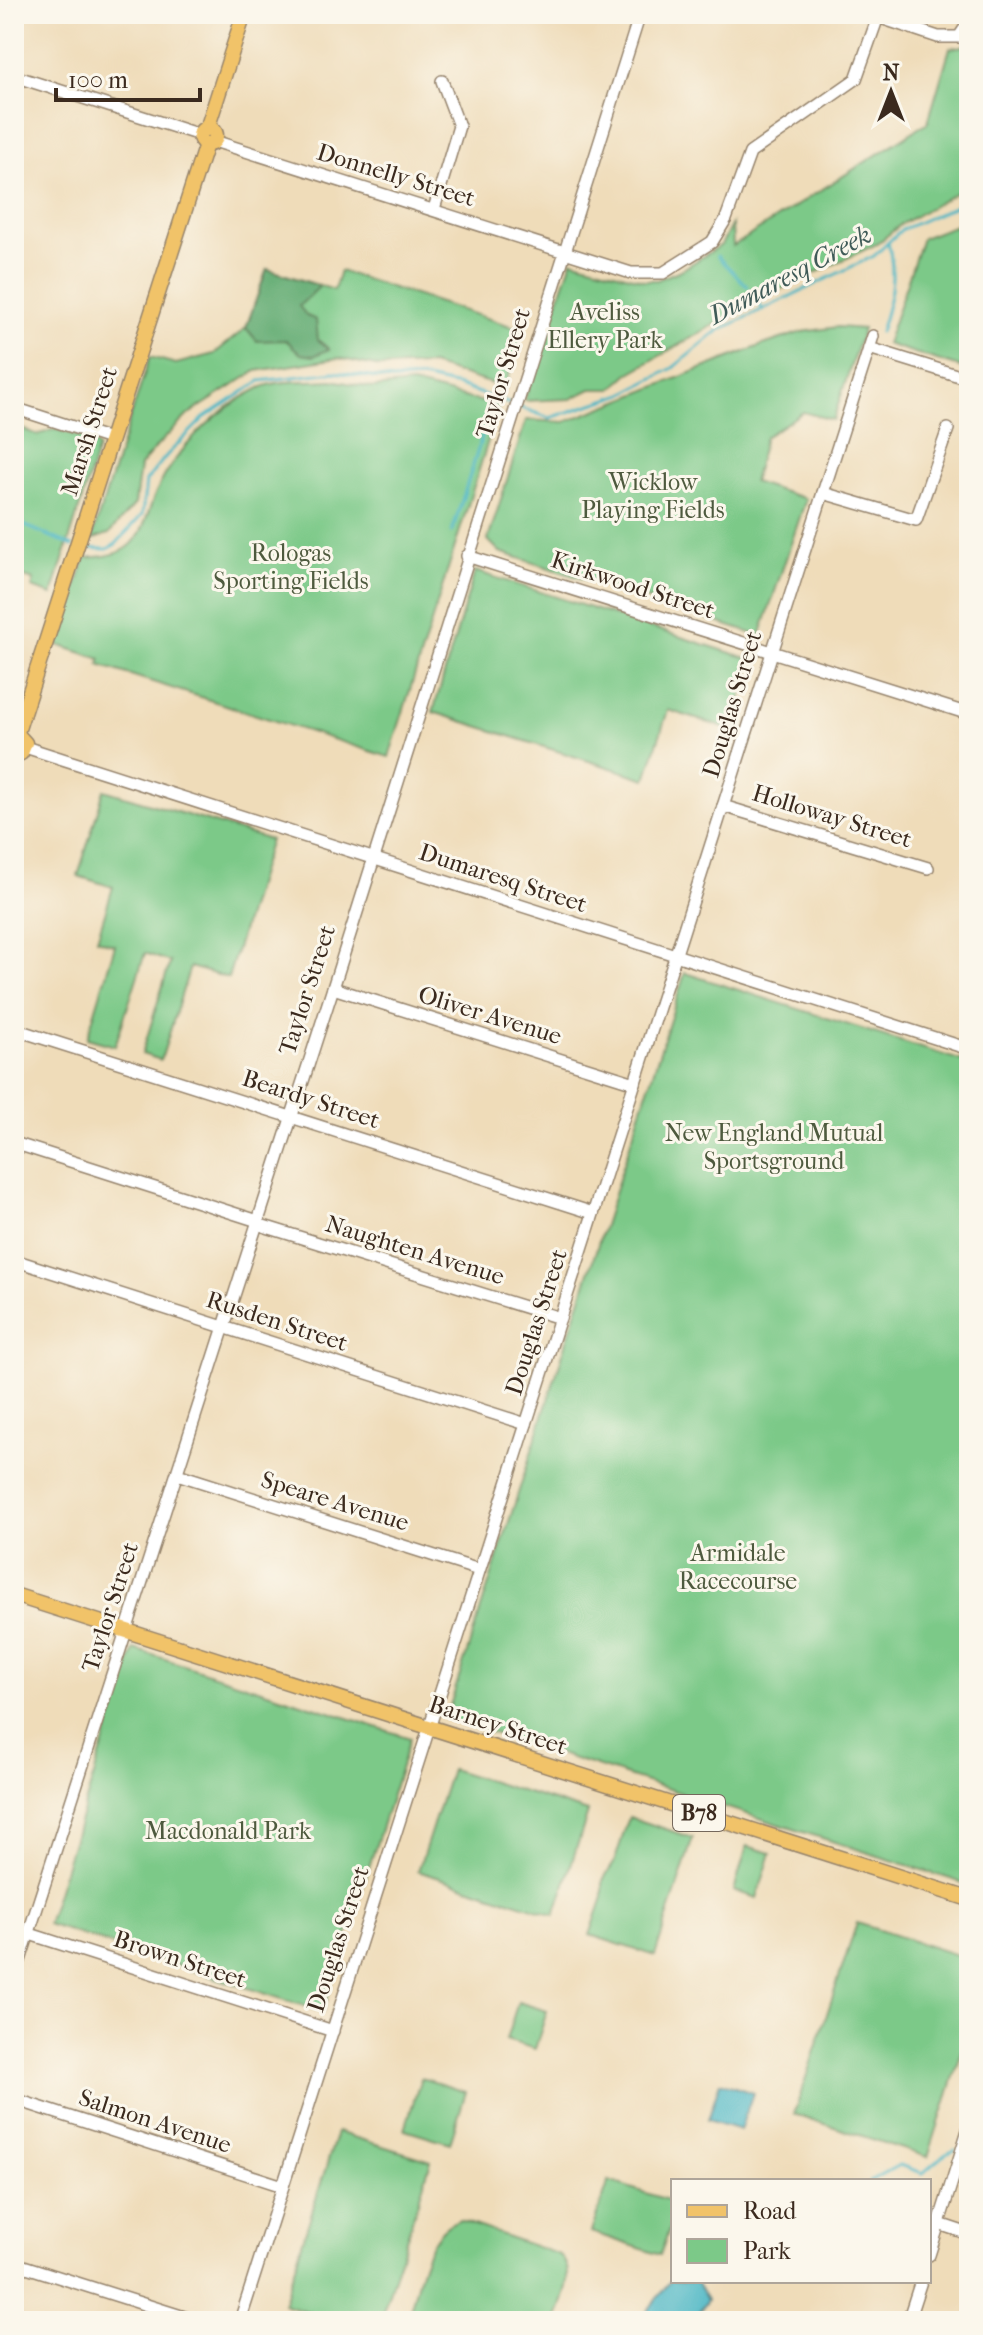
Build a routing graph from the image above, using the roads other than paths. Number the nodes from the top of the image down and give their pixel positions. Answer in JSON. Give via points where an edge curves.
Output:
{"nodes":[{"id":1,"x":244,"y":14,"type":"edge"},
{"id":2,"x":640,"y":14,"type":"edge"},
{"id":3,"x":873,"y":15,"type":"edge"},
{"id":4,"x":969,"y":22,"type":"edge"},
{"id":5,"x":14,"y":76,"type":"edge"},
{"id":6,"x":442,"y":81,"type":"dead end"},
{"id":7,"x":207,"y":137,"type":"junction"},
{"id":8,"x":434,"y":209,"type":"junction"},
{"id":9,"x":565,"y":250,"type":"junction"},
{"id":10,"x":969,"y":379,"type":"edge"},
{"id":11,"x":14,"y":408,"type":"edge"},
{"id":12,"x":948,"y":429,"type":"dead end"},
{"id":13,"x":110,"y":439,"type":"junction"},
{"id":14,"x":823,"y":493,"type":"junction"},
{"id":15,"x":467,"y":556,"type":"junction"},
{"id":16,"x":771,"y":652,"type":"junction"},
{"id":17,"x":969,"y":714,"type":"edge"},
{"id":18,"x":16,"y":731,"type":"edge"},
{"id":19,"x":19,"y":752,"type":"edge"},
{"id":20,"x":723,"y":806,"type":"junction"},
{"id":21,"x":371,"y":859,"type":"junction"},
{"id":22,"x":928,"y":868,"type":"dead end"},
{"id":23,"x":674,"y":955,"type":"junction"},
{"id":24,"x":333,"y":988,"type":"junction"},
{"id":25,"x":14,"y":1029,"type":"edge"},
{"id":26,"x":969,"y":1049,"type":"edge"},
{"id":27,"x":635,"y":1083,"type":"junction"},
{"id":28,"x":290,"y":1116,"type":"junction"},
{"id":29,"x":14,"y":1143,"type":"edge"},
{"id":30,"x":593,"y":1213,"type":"junction"},
{"id":31,"x":257,"y":1223,"type":"junction"},
{"id":32,"x":14,"y":1260,"type":"edge"},
{"id":33,"x":560,"y":1318,"type":"junction"},
{"id":34,"x":224,"y":1327,"type":"junction"},
{"id":35,"x":526,"y":1424,"type":"junction"},
{"id":36,"x":177,"y":1474,"type":"junction"},
{"id":37,"x":479,"y":1570,"type":"junction"},
{"id":38,"x":14,"y":1595,"type":"edge"},
{"id":39,"x":126,"y":1630,"type":"junction"},
{"id":40,"x":429,"y":1727,"type":"junction"},
{"id":41,"x":969,"y":1899,"type":"edge"},
{"id":42,"x":14,"y":1929,"type":"edge"},
{"id":43,"x":28,"y":1933,"type":"junction"},
{"id":44,"x":14,"y":1979,"type":"edge"},
{"id":45,"x":333,"y":2031,"type":"junction"},
{"id":46,"x":14,"y":2099,"type":"edge"},
{"id":47,"x":969,"y":2127,"type":"edge"},
{"id":48,"x":283,"y":2186,"type":"junction"},
{"id":49,"x":939,"y":2224,"type":"junction"},
{"id":50,"x":969,"y":2234,"type":"edge"},
{"id":51,"x":931,"y":2249,"type":"edge"},
{"id":52,"x":14,"y":2263,"type":"edge"},
{"id":53,"x":920,"y":2283,"type":"edge"},
{"id":54,"x":197,"y":2321,"type":"edge"},
{"id":55,"x":240,"y":2321,"type":"edge"},
{"id":56,"x":908,"y":2321,"type":"edge"}],
"edges":[{"from":1,"to":7,"type":"main road","name":"Marsh Street"},
{"from":2,"to":9,"type":"street","name":"Taylor Street"},
{"from":3,"to":4,"type":"street","via":[[938,37],[959,37]]},
{"from":3,"to":9,"type":"street","name":"Donnelly Street","via":[[856,79],[750,153],[720,232],[703,250],[652,275]]},
{"from":5,"to":7,"type":"street","name":"Donnelly Street"},
{"from":6,"to":8,"type":"street","via":[[459,126]]},
{"from":7,"to":8,"type":"street","name":"Donnelly Street"},
{"from":7,"to":13,"type":"main road","name":"Marsh Street"},
{"from":8,"to":9,"type":"street","name":"Donnelly Street"},
{"from":9,"to":15,"type":"street","name":"Taylor Street"},
{"from":10,"to":14,"type":"street","name":"Douglas Street","via":[[871,342]]},
{"from":11,"to":13,"type":"street"},
{"from":12,"to":14,"type":"street","via":[[916,520]]},
{"from":13,"to":18,"type":"main road","name":"Marsh Street"},
{"from":14,"to":16,"type":"street","name":"Douglas Street"},
{"from":15,"to":16,"type":"street","name":"Kirkwood Street"},
{"from":15,"to":21,"type":"street","name":"Taylor Street"},
{"from":16,"to":17,"type":"street","name":"Kirkwood Street"},
{"from":16,"to":20,"type":"street","name":"Douglas Street"},
{"from":18,"to":19,"type":"main road","via":[[24,739]]},
{"from":19,"to":21,"type":"street","name":"Dumaresq Street"},
{"from":20,"to":22,"type":"street","name":"Holloway Street"},
{"from":20,"to":23,"type":"street","name":"Douglas Street"},
{"from":21,"to":23,"type":"street","name":"Dumaresq Street"},
{"from":21,"to":24,"type":"street","name":"Taylor Street"},
{"from":23,"to":26,"type":"street","name":"Dumaresq Street"},
{"from":23,"to":27,"type":"street","name":"Douglas Street"},
{"from":24,"to":27,"type":"street","name":"Oliver Avenue"},
{"from":24,"to":28,"type":"street","name":"Taylor Street"},
{"from":25,"to":28,"type":"street","name":"Beardy Street"},
{"from":27,"to":30,"type":"street","name":"Douglas Street"},
{"from":28,"to":30,"type":"street","name":"Beardy Street"},
{"from":28,"to":31,"type":"street","name":"Taylor Street"},
{"from":29,"to":31,"type":"street","name":"Naughten Avenue"},
{"from":30,"to":33,"type":"street","name":"Douglas Street"},
{"from":31,"to":33,"type":"street","name":"Naughten Avenue"},
{"from":31,"to":34,"type":"street","name":"Taylor Street"},
{"from":32,"to":34,"type":"street","name":"Rusden Street"},
{"from":33,"to":35,"type":"street","name":"Douglas Street"},
{"from":34,"to":35,"type":"street","name":"Rusden Street"},
{"from":34,"to":36,"type":"street","name":"Taylor Street"},
{"from":35,"to":37,"type":"street","name":"Douglas Street"},
{"from":36,"to":37,"type":"street","name":"Speare Avenue"},
{"from":36,"to":39,"type":"street","name":"Taylor Street"},
{"from":37,"to":40,"type":"street","name":"Douglas Street"},
{"from":38,"to":39,"type":"main road","name":"Barney Street","number":"B78"},
{"from":39,"to":40,"type":"main road","name":"Barney Street","number":"B78"},
{"from":39,"to":43,"type":"street","name":"Taylor Street"},
{"from":40,"to":41,"type":"main road","name":"Barney Street","number":"B78"},
{"from":40,"to":45,"type":"street","name":"Douglas Street"},
{"from":42,"to":43,"type":"street","name":"Brown Street"},
{"from":43,"to":44,"type":"street","name":"Taylor Street"},
{"from":43,"to":45,"type":"street","name":"Brown Street"},
{"from":45,"to":48,"type":"street","name":"Douglas Street"},
{"from":46,"to":48,"type":"street","name":"Salmon Avenue"},
{"from":47,"to":49,"type":"street"},
{"from":48,"to":55,"type":"street","name":"Douglas Street"},
{"from":49,"to":50,"type":"street"},
{"from":49,"to":51,"type":"street"},
{"from":52,"to":54,"type":"street"},
{"from":53,"to":56,"type":"street"}]}
